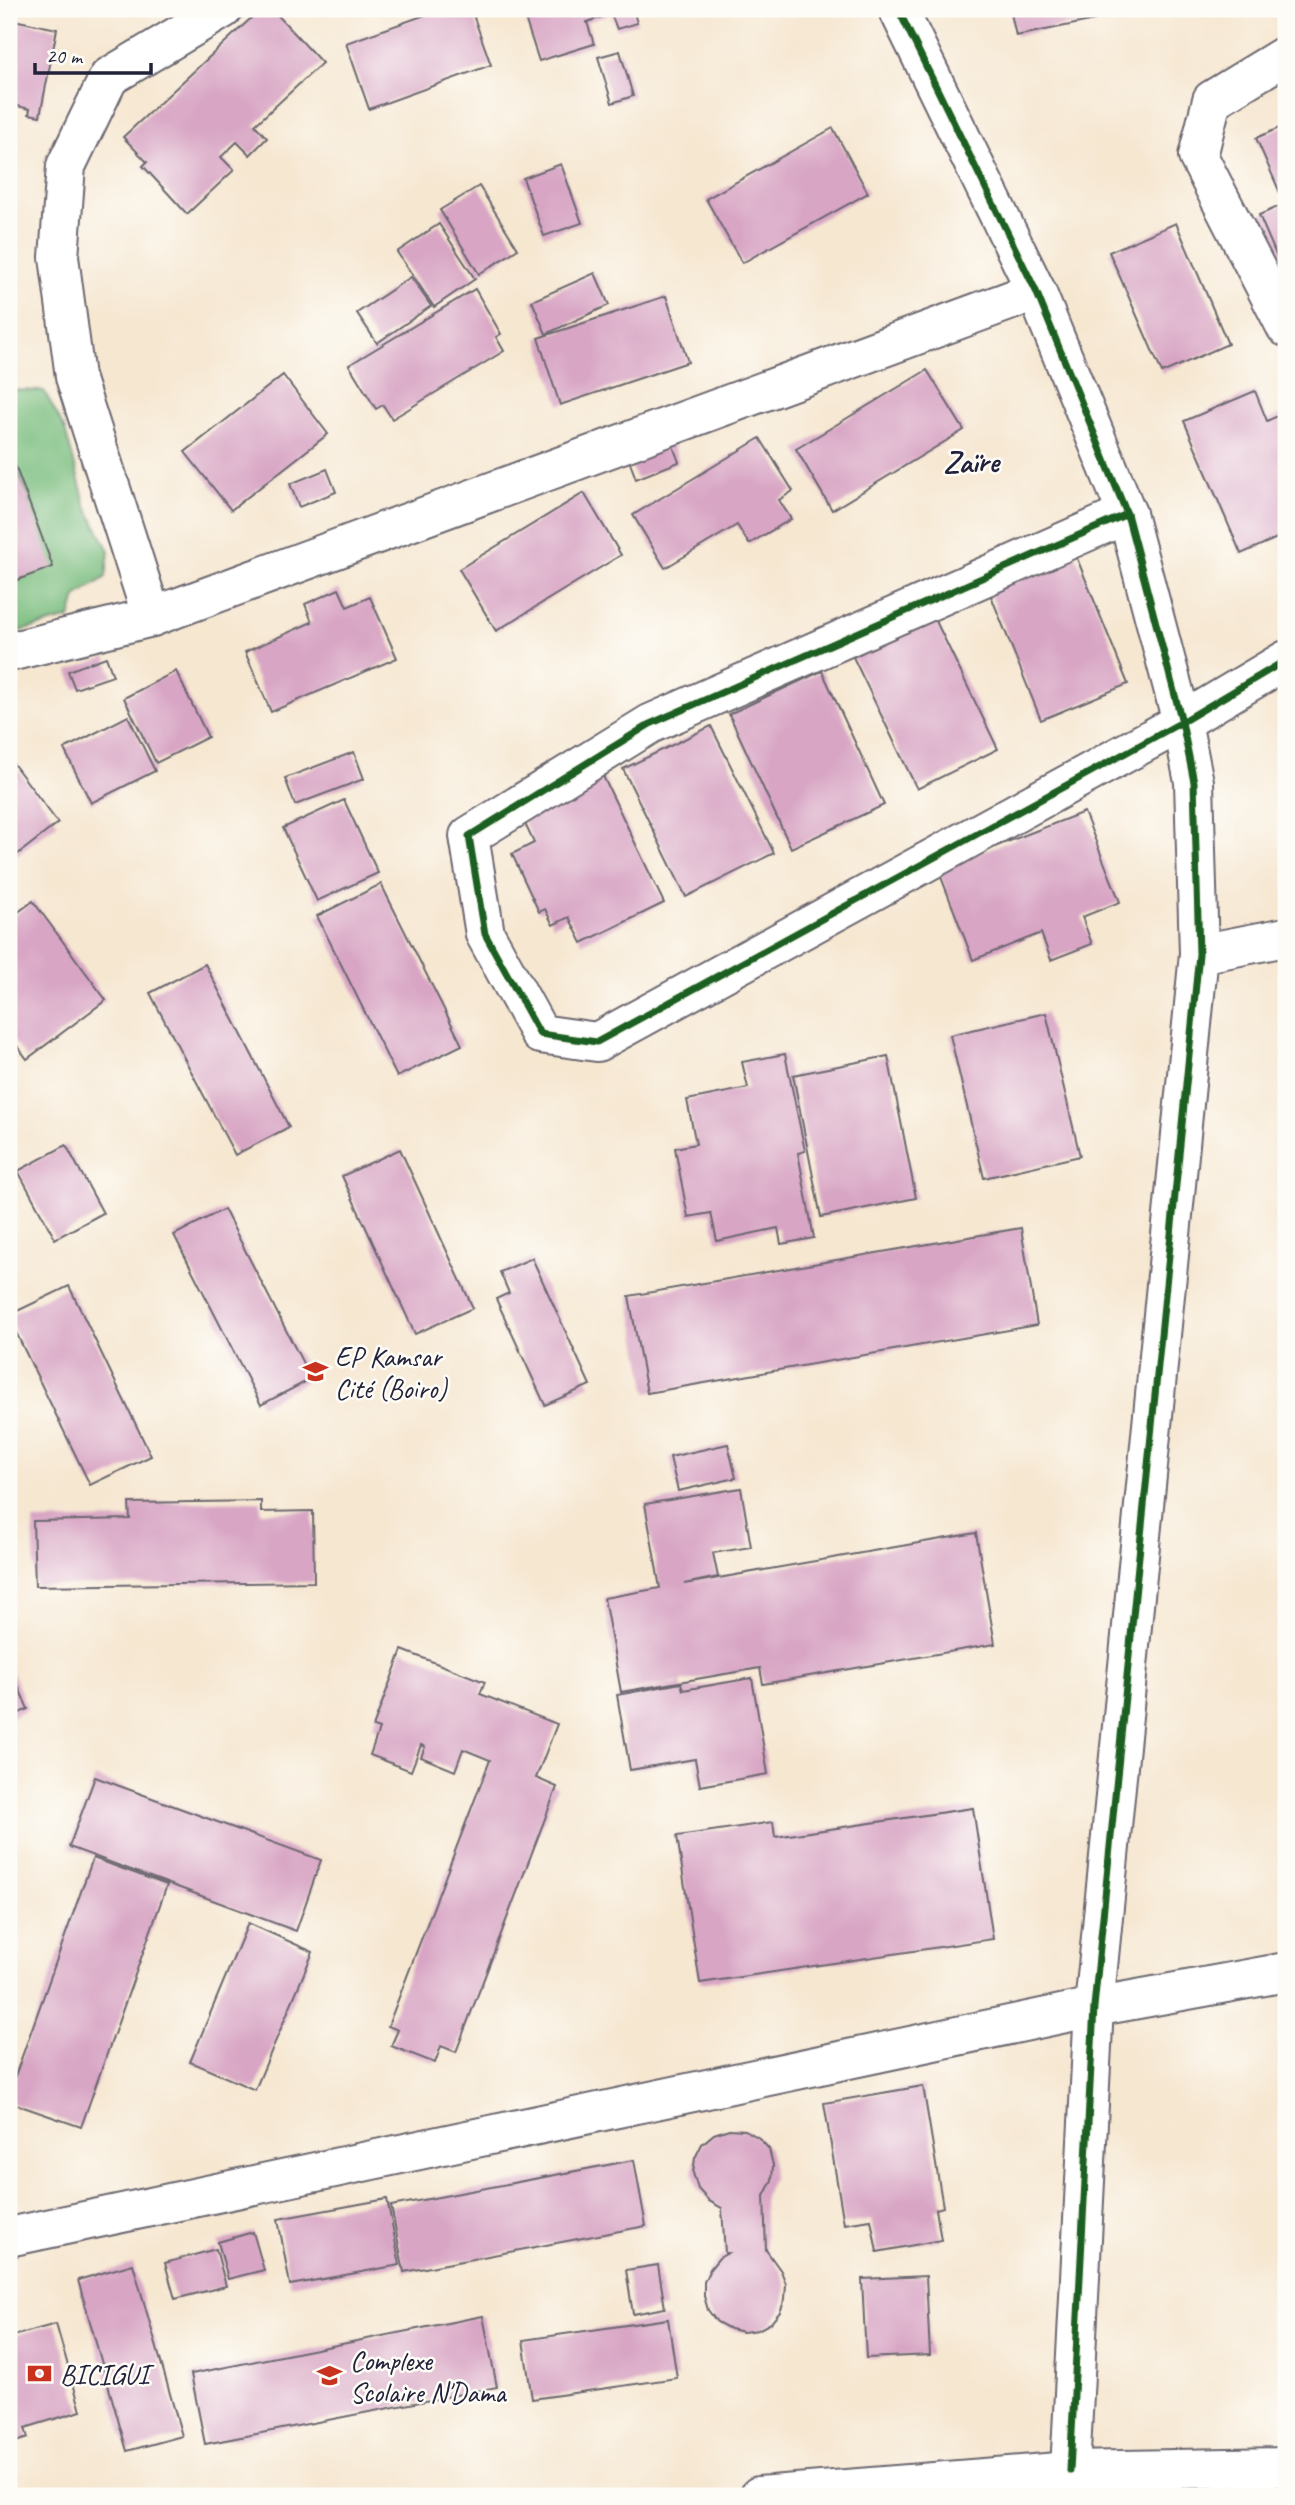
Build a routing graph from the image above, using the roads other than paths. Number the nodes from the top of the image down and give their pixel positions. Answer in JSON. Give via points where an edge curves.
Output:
{"nodes":[{"id":1,"x":223,"y":9,"type":"edge"},
{"id":2,"x":898,"y":9,"type":"edge"},
{"id":3,"x":1286,"y":55,"type":"edge"},
{"id":4,"x":1035,"y":291,"type":"junction"},
{"id":5,"x":1286,"y":327,"type":"edge"},
{"id":6,"x":1127,"y":514,"type":"junction"},
{"id":7,"x":152,"y":617,"type":"junction"},
{"id":8,"x":9,"y":652,"type":"edge"},
{"id":9,"x":1286,"y":660,"type":"edge"},
{"id":10,"x":1182,"y":722,"type":"junction"},
{"id":11,"x":1286,"y":937,"type":"edge"},
{"id":12,"x":1199,"y":954,"type":"junction"},
{"id":13,"x":1286,"y":1972,"type":"edge"},
{"id":14,"x":1094,"y":2007,"type":"junction"},
{"id":15,"x":9,"y":2237,"type":"edge"},
{"id":16,"x":1286,"y":2467,"type":"edge"},
{"id":17,"x":1070,"y":2471,"type":"junction"},
{"id":18,"x":759,"y":2496,"type":"edge"}],
"edges":[{"from":1,"to":7,"type":"street","via":[[109,77],[66,166],[60,257],[75,377]]},
{"from":2,"to":4,"type":"street"},
{"from":3,"to":5,"type":"street","via":[[1212,100],[1198,156]]},
{"from":4,"to":6,"type":"street"},
{"from":4,"to":7,"type":"street"},
{"from":6,"to":10,"type":"street"},
{"from":6,"to":10,"type":"street","via":[[650,724],[469,836],[485,934],[540,1034],[597,1042]]},
{"from":7,"to":8,"type":"street"},
{"from":9,"to":10,"type":"street"},
{"from":10,"to":12,"type":"street","via":[[1194,782]]},
{"from":11,"to":12,"type":"street"},
{"from":12,"to":14,"type":"street"},
{"from":13,"to":14,"type":"street"},
{"from":14,"to":15,"type":"street"},
{"from":14,"to":17,"type":"street"},
{"from":16,"to":17,"type":"street"},
{"from":17,"to":18,"type":"street"}]}
